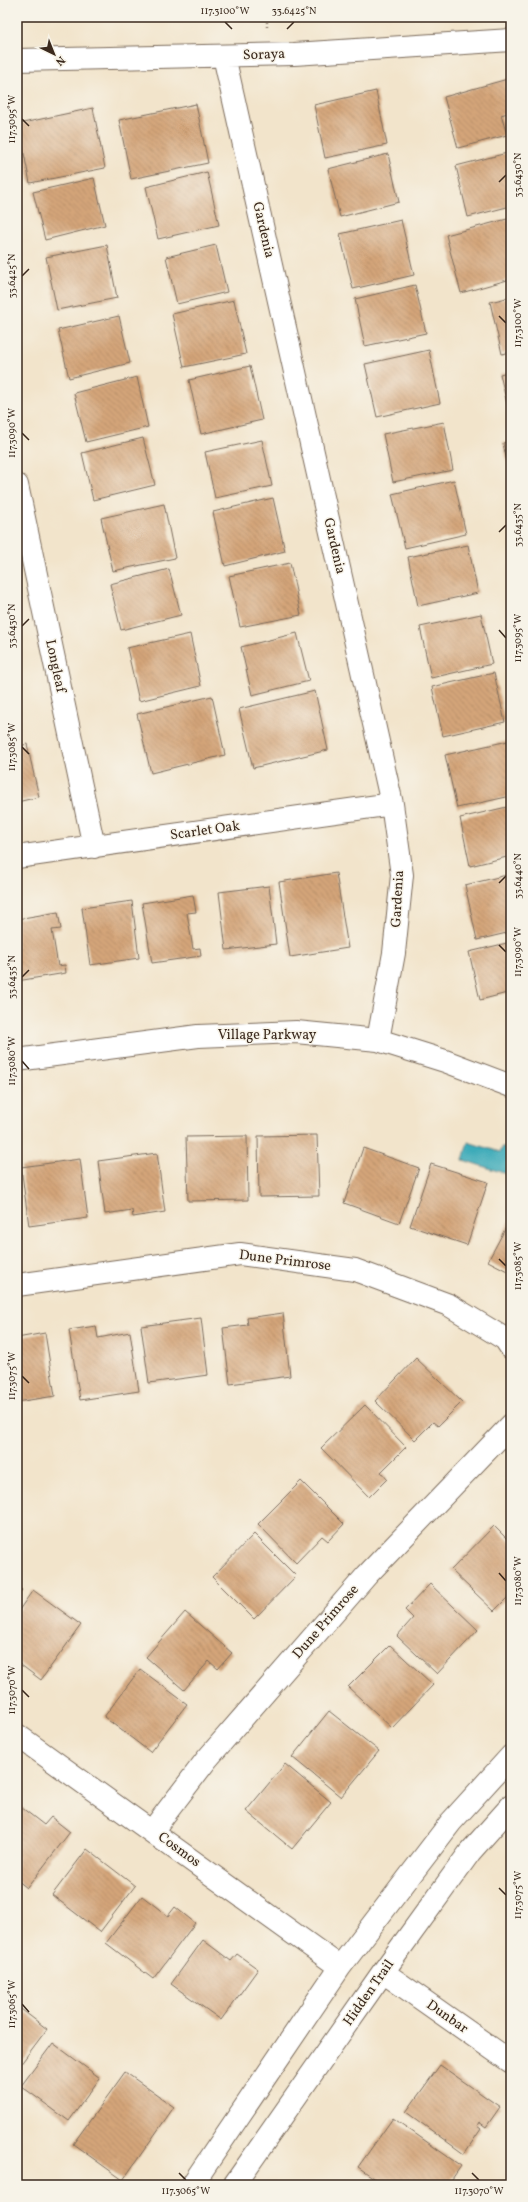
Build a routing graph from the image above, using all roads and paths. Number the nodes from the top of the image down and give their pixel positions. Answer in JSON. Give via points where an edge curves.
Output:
{"nodes":[{"id":1,"x":511,"y":40,"type":"edge"},
{"id":2,"x":224,"y":56,"type":"junction"},
{"id":3,"x":17,"y":60,"type":"edge"},
{"id":4,"x":17,"y":485,"type":"edge"},
{"id":5,"x":392,"y":804,"type":"junction"},
{"id":6,"x":94,"y":847,"type":"junction"},
{"id":7,"x":17,"y":857,"type":"edge"},
{"id":8,"x":378,"y":1040,"type":"junction"},
{"id":9,"x":17,"y":1060,"type":"edge"},
{"id":10,"x":511,"y":1086,"type":"edge"},
{"id":11,"x":17,"y":1284,"type":"edge"},
{"id":12,"x":511,"y":1348,"type":"edge"},
{"id":13,"x":511,"y":1425,"type":"edge"},
{"id":14,"x":17,"y":1735,"type":"edge"},
{"id":15,"x":511,"y":1756,"type":"edge"},
{"id":16,"x":511,"y":1806,"type":"edge"},
{"id":17,"x":152,"y":1831,"type":"junction"},
{"id":18,"x":340,"y":1967,"type":"junction"},
{"id":19,"x":383,"y":1972,"type":"junction"},
{"id":20,"x":511,"y":2062,"type":"edge"},
{"id":21,"x":192,"y":2185,"type":"edge"},
{"id":22,"x":234,"y":2185,"type":"edge"}],
"edges":[{"from":1,"to":2,"type":"street","name":"Soraya"},
{"from":2,"to":3,"type":"street","name":"Soraya"},
{"from":2,"to":5,"type":"street","name":"Gardenia"},
{"from":4,"to":6,"type":"street","name":"Longleaf"},
{"from":5,"to":6,"type":"street","name":"Scarlet Oak"},
{"from":5,"to":8,"type":"street","name":"Gardenia","via":[[402,875],[394,953]]},
{"from":6,"to":7,"type":"street","name":"Scarlet Oak"},
{"from":8,"to":9,"type":"street","name":"Village Parkway","via":[[296,1032],[198,1036]]},
{"from":8,"to":10,"type":"street","name":"Village Parkway","via":[[445,1061]]},
{"from":11,"to":12,"type":"street","name":"Dune Primrose","via":[[240,1254],[355,1270],[449,1305],[505,1339]]},
{"from":13,"to":17,"type":"street","name":"Dune Primrose","via":[[367,1575],[207,1759]]},
{"from":14,"to":17,"type":"street","name":"Cosmos"},
{"from":15,"to":18,"type":"street","via":[[451,1822]]},
{"from":16,"to":19,"type":"street","name":"Hidden Trail","via":[[470,1852]]},
{"from":17,"to":18,"type":"street","name":"Cosmos"},
{"from":18,"to":21,"type":"street"},
{"from":19,"to":20,"type":"street","name":"Dunbar"},
{"from":19,"to":22,"type":"street","name":"Hidden Trail"}]}
